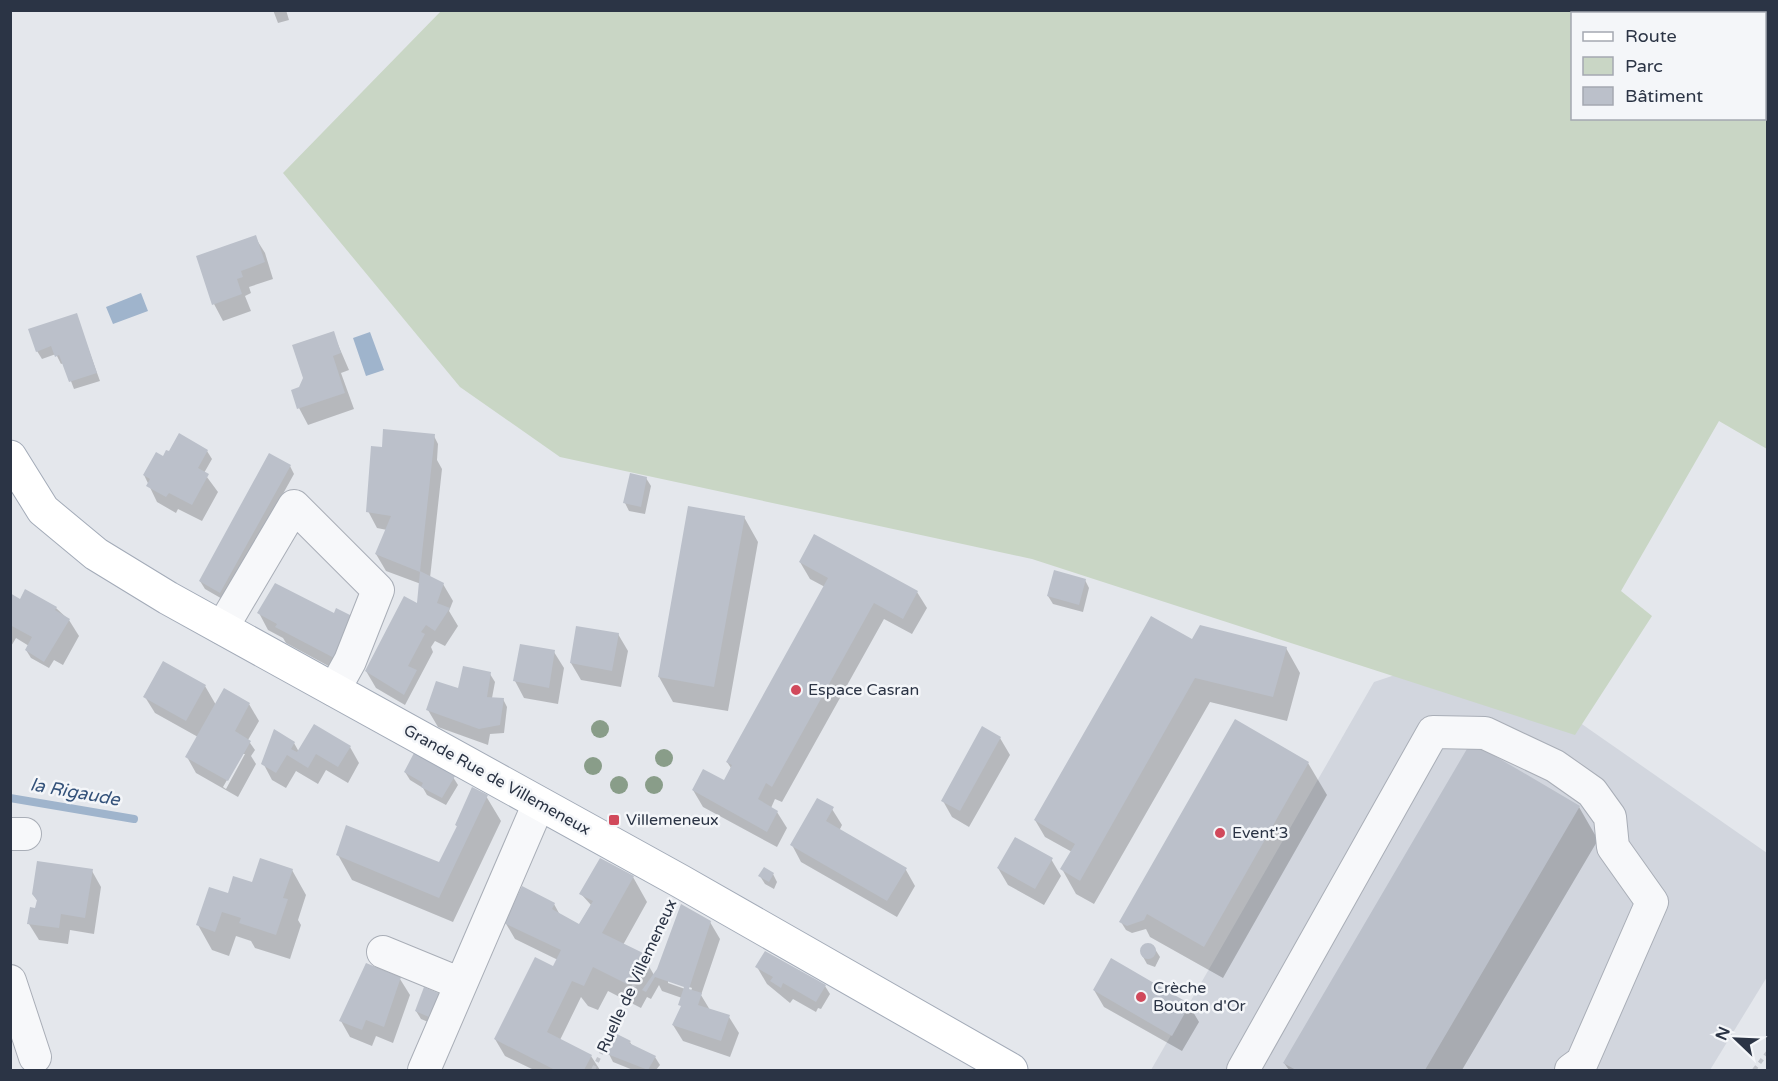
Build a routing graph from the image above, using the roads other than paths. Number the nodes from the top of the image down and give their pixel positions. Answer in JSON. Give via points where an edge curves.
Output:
{"nodes":[{"id":1,"x":13,"y":467,"type":"edge"},
{"id":2,"x":222,"y":628,"type":"junction"},
{"id":3,"x":334,"y":690,"type":"junction"},
{"id":4,"x":539,"y":803,"type":"junction"},
{"id":5,"x":383,"y":952,"type":"dead end"},
{"id":6,"x":10,"y":981,"type":"edge"},
{"id":7,"x":462,"y":984,"type":"junction"},
{"id":8,"x":35,"y":1057,"type":"dead end"},
{"id":9,"x":424,"y":1071,"type":"edge"},
{"id":10,"x":1011,"y":1071,"type":"edge"},
{"id":11,"x":1243,"y":1071,"type":"edge"},
{"id":12,"x":1571,"y":1071,"type":"edge"}],
"edges":[{"from":1,"to":2,"type":"main road","name":"Grande Rue de Villemeneux","via":[[43,510],[96,554]]},
{"from":2,"to":3,"type":"main road","name":"Grande Rue de Villemeneux"},
{"from":2,"to":3,"type":"lane","via":[[294,506],[378,590]]},
{"from":3,"to":4,"type":"main road","name":"Grande Rue de Villemeneux"},
{"from":4,"to":7,"type":"lane"},
{"from":4,"to":10,"type":"main road","name":"Grande Rue de Villemeneux"},
{"from":5,"to":7,"type":"lane"},
{"from":6,"to":8,"type":"lane"},
{"from":7,"to":9,"type":"lane"},
{"from":11,"to":12,"type":"lane","via":[[1433,732],[1485,733],[1555,766],[1592,792],[1610,817],[1613,847],[1652,902],[1582,1062]]}]}
